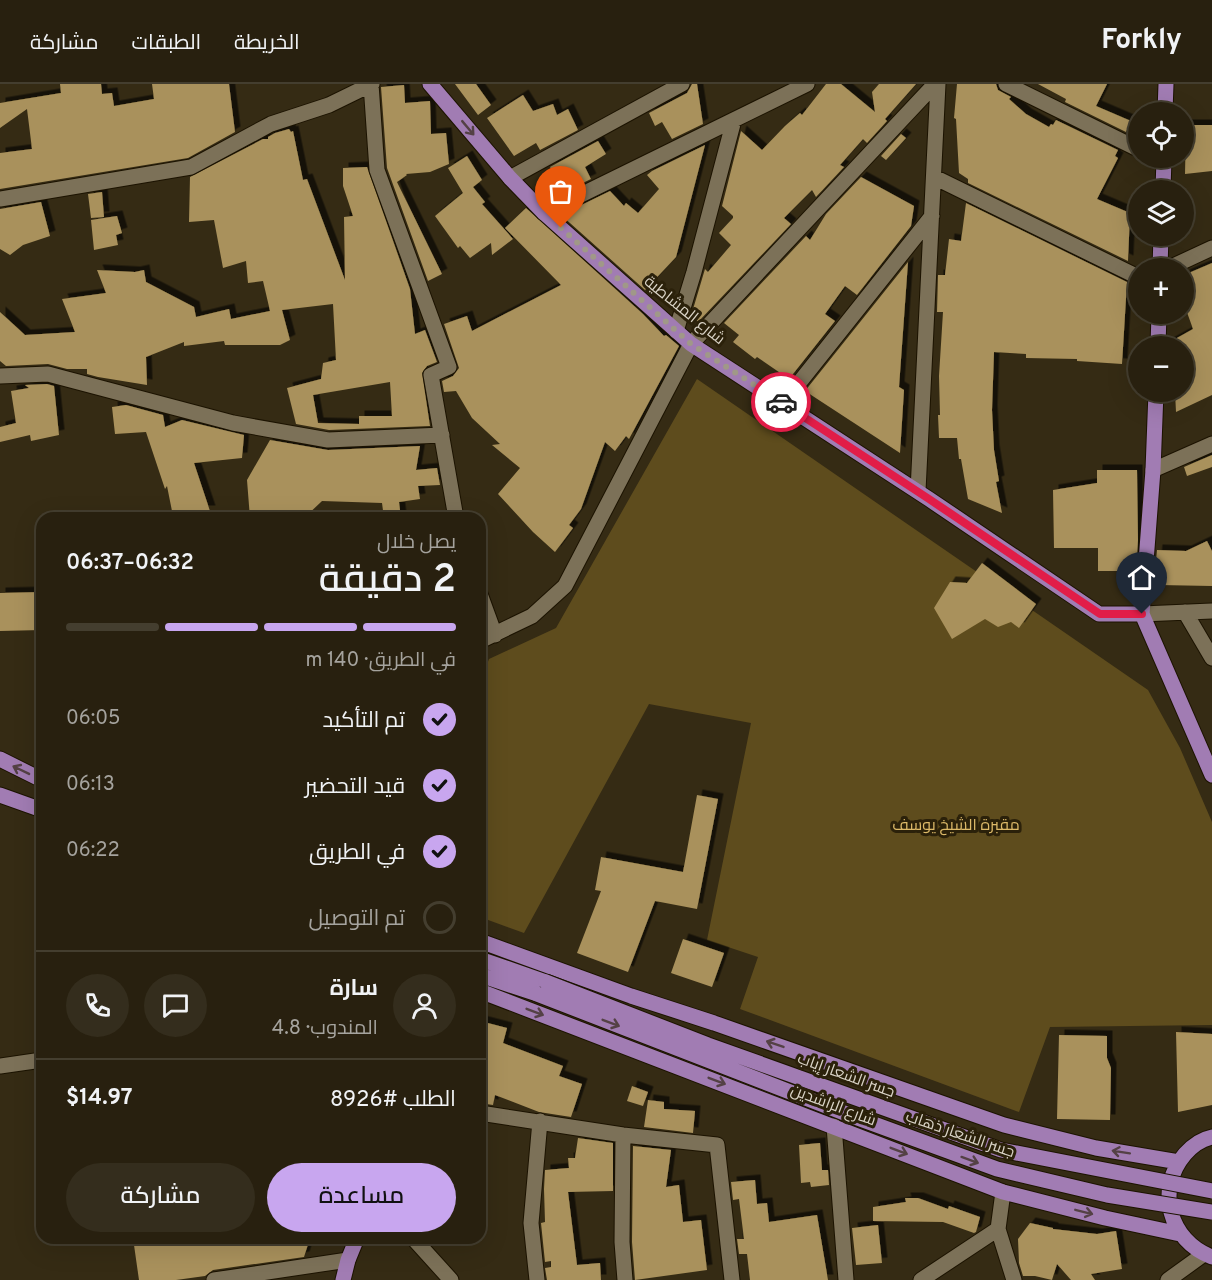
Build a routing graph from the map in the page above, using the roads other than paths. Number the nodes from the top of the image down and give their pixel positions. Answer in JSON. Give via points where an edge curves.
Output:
{"nodes":[{"id":1,"x":372,"y":84,"type":"edge"},
{"id":2,"x":682,"y":84,"type":"edge"},
{"id":3,"x":807,"y":84,"type":"edge"},
{"id":4,"x":937,"y":84,"type":"edge"},
{"id":5,"x":1006,"y":84,"type":"edge"},
{"id":6,"x":1166,"y":84,"type":"edge"},
{"id":7,"x":434,"y":85,"type":"edge"},
{"id":8,"x":1165,"y":102,"type":"edge"},
{"id":9,"x":734,"y":120,"type":"junction"},
{"id":10,"x":1128,"y":143,"type":"edge"},
{"id":11,"x":934,"y":177,"type":"junction"},
{"id":12,"x":510,"y":178,"type":"junction"},
{"id":13,"x":0,"y":198,"type":"edge"},
{"id":14,"x":544,"y":213,"type":"junction"},
{"id":15,"x":932,"y":216,"type":"junction"},
{"id":16,"x":1212,"y":248,"type":"edge"},
{"id":17,"x":1190,"y":258,"type":"edge"},
{"id":18,"x":1128,"y":272,"type":"edge"},
{"id":19,"x":676,"y":331,"type":"junction"},
{"id":20,"x":691,"y":344,"type":"junction"},
{"id":21,"x":0,"y":376,"type":"edge"},
{"id":22,"x":1156,"y":402,"type":"edge"},
{"id":23,"x":783,"y":403,"type":"junction"},
{"id":24,"x":441,"y":435,"type":"junction"},
{"id":25,"x":1212,"y":444,"type":"edge"},
{"id":26,"x":1153,"y":470,"type":"junction"},
{"id":27,"x":918,"y":491,"type":"junction"},
{"id":28,"x":455,"y":512,"type":"edge"},
{"id":29,"x":486,"y":610,"type":"edge"},
{"id":30,"x":1212,"y":611,"type":"edge"},
{"id":31,"x":1185,"y":612,"type":"junction"},
{"id":32,"x":1142,"y":614,"type":"junction"},
{"id":33,"x":495,"y":635,"type":"junction"},
{"id":34,"x":486,"y":639,"type":"edge"},
{"id":35,"x":1212,"y":658,"type":"edge"},
{"id":36,"x":0,"y":759,"type":"edge"},
{"id":37,"x":1212,"y":775,"type":"edge"},
{"id":38,"x":36,"y":777,"type":"edge"},
{"id":39,"x":0,"y":795,"type":"edge"},
{"id":40,"x":36,"y":808,"type":"edge"},
{"id":41,"x":486,"y":944,"type":"edge"},
{"id":42,"x":486,"y":961,"type":"edge"},
{"id":43,"x":486,"y":976,"type":"edge"},
{"id":44,"x":542,"y":988,"type":"junction"},
{"id":45,"x":486,"y":993,"type":"edge"},
{"id":46,"x":36,"y":1061,"type":"edge"},
{"id":47,"x":0,"y":1066,"type":"edge"},
{"id":48,"x":486,"y":1114,"type":"edge"},
{"id":49,"x":540,"y":1121,"type":"junction"},
{"id":50,"x":834,"y":1126,"type":"junction"},
{"id":51,"x":623,"y":1136,"type":"junction"},
{"id":52,"x":1212,"y":1137,"type":"edge"},
{"id":53,"x":1179,"y":1162,"type":"junction"},
{"id":54,"x":1212,"y":1191,"type":"edge"},
{"id":55,"x":1003,"y":1192,"type":"junction"},
{"id":56,"x":1212,"y":1212,"type":"edge"},
{"id":57,"x":998,"y":1229,"type":"junction"},
{"id":58,"x":1180,"y":1234,"type":"junction"},
{"id":59,"x":355,"y":1244,"type":"edge"},
{"id":60,"x":419,"y":1244,"type":"edge"},
{"id":61,"x":1208,"y":1256,"type":"edge"},
{"id":62,"x":348,"y":1260,"type":"junction"},
{"id":63,"x":214,"y":1280,"type":"edge"},
{"id":64,"x":343,"y":1280,"type":"edge"},
{"id":65,"x":452,"y":1280,"type":"edge"},
{"id":66,"x":537,"y":1280,"type":"edge"},
{"id":67,"x":625,"y":1280,"type":"edge"},
{"id":68,"x":732,"y":1280,"type":"edge"},
{"id":69,"x":846,"y":1280,"type":"edge"},
{"id":70,"x":921,"y":1280,"type":"edge"},
{"id":71,"x":1014,"y":1280,"type":"edge"},
{"id":72,"x":1168,"y":1280,"type":"edge"}],
"edges":[{"from":1,"to":13,"type":"street","via":[[329,105],[271,124],[192,167]]},
{"from":1,"to":24,"type":"street","via":[[377,170],[449,367],[431,375]]},
{"from":2,"to":12,"type":"street"},
{"from":3,"to":9,"type":"street"},
{"from":4,"to":11,"type":"street"},
{"from":4,"to":20,"type":"street"},
{"from":5,"to":10,"type":"street"},
{"from":6,"to":8,"type":"main road"},
{"from":7,"to":12,"type":"main road","name":"شارع المشاطية","one_way":true},
{"from":9,"to":14,"type":"street"},
{"from":9,"to":19,"type":"street"},
{"from":11,"to":15,"type":"street"},
{"from":11,"to":18,"type":"street"},
{"from":12,"to":14,"type":"main road","name":"شارع المشاطية"},
{"from":14,"to":19,"type":"main road","name":"شارع المشاطية"},
{"from":15,"to":23,"type":"street"},
{"from":15,"to":27,"type":"street"},
{"from":16,"to":17,"type":"street"},
{"from":19,"to":20,"type":"main road","name":"شارع المشاطية"},
{"from":20,"to":23,"type":"main road","name":"شارع المشاطية"},
{"from":20,"to":33,"type":"street","via":[[565,586],[532,616]]},
{"from":21,"to":24,"type":"street","via":[[48,374],[233,423],[328,440]]},
{"from":22,"to":26,"type":"main road"},
{"from":23,"to":27,"type":"main road","name":"شارع المشاطية"},
{"from":24,"to":28,"type":"street"},
{"from":25,"to":26,"type":"street"},
{"from":26,"to":32,"type":"main road"},
{"from":27,"to":32,"type":"main road","name":"شارع المشاطية","via":[[1100,614]]},
{"from":29,"to":33,"type":"street"},
{"from":30,"to":31,"type":"street"},
{"from":31,"to":32,"type":"street"},
{"from":31,"to":35,"type":"street"},
{"from":32,"to":37,"type":"main road"},
{"from":33,"to":34,"type":"street"},
{"from":38,"to":36,"type":"main road","one_way":true},
{"from":39,"to":40,"type":"main road"},
{"from":53,"to":41,"type":"main road","one_way":true,"via":[[1096,1148],[1004,1125]]},
{"from":42,"to":44,"type":"main road"},
{"from":43,"to":44,"type":"main road"},
{"from":44,"to":54,"type":"main road","name":"جسر الشعار إياب","bridge":true,"via":[[1001,1150]]},
{"from":44,"to":56,"type":"main road","name":"جسر الشعار ذهاب","one_way":true,"bridge":true,"via":[[852,1116],[997,1169],[1107,1195]]},
{"from":45,"to":50,"type":"main road","name":"شارع الراشدين","one_way":true},
{"from":46,"to":47,"type":"street"},
{"from":48,"to":49,"type":"street"},
{"from":49,"to":51,"type":"street"},
{"from":49,"to":66,"type":"street","via":[[531,1223]]},
{"from":50,"to":55,"type":"main road","name":"شارع الراشدين","one_way":true},
{"from":50,"to":69,"type":"street"},
{"from":51,"to":67,"type":"street"},
{"from":51,"to":68,"type":"street","via":[[717,1145]]},
{"from":52,"to":53,"type":"main road","via":[[1191,1148]]},
{"from":53,"to":58,"type":"main road","via":[[1168,1198]]},
{"from":55,"to":57,"type":"street"},
{"from":55,"to":58,"type":"main road","name":"شارع الراشدين","one_way":true},
{"from":57,"to":70,"type":"street"},
{"from":57,"to":71,"type":"street"},
{"from":58,"to":61,"type":"main road"},
{"from":59,"to":62,"type":"main road"},
{"from":60,"to":65,"type":"street"},
{"from":61,"to":72,"type":"street"},
{"from":62,"to":63,"type":"street"},
{"from":62,"to":64,"type":"main road"}]}
